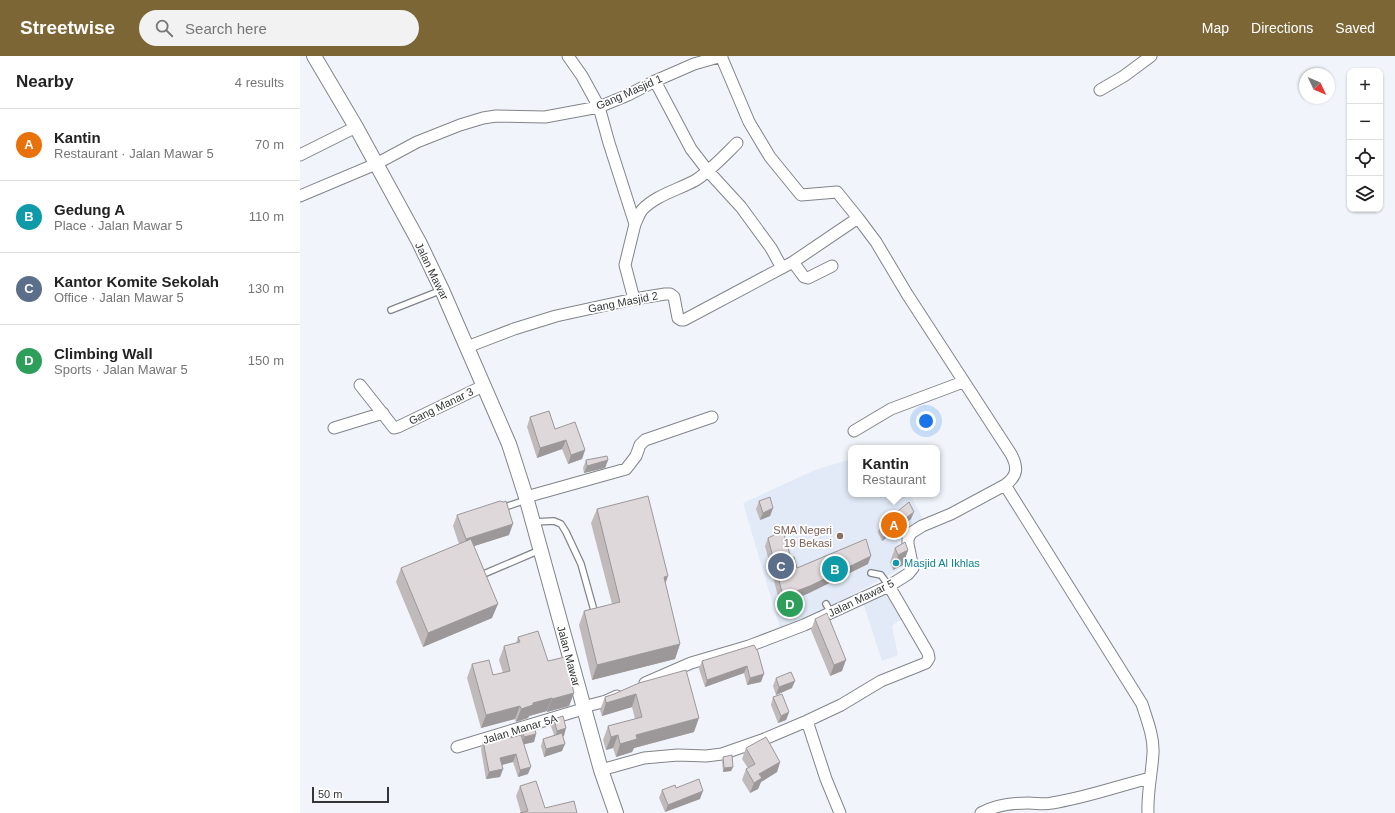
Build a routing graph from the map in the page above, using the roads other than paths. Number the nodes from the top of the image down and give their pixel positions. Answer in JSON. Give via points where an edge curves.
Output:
{"nodes":[{"id":1,"x":314,"y":56,"type":"edge"},
{"id":2,"x":568,"y":56,"type":"edge"},
{"id":3,"x":721,"y":56,"type":"edge"},
{"id":4,"x":1151,"y":56,"type":"edge"},
{"id":5,"x":655,"y":81,"type":"junction"},
{"id":6,"x":1100,"y":90,"type":"dead end"},
{"id":7,"x":600,"y":107,"type":"junction"},
{"id":8,"x":356,"y":127,"type":"junction"},
{"id":9,"x":737,"y":143,"type":"dead end"},
{"id":10,"x":300,"y":155,"type":"edge"},
{"id":11,"x":376,"y":164,"type":"junction"},
{"id":12,"x":708,"y":171,"type":"junction"},
{"id":13,"x":300,"y":196,"type":"edge"},
{"id":14,"x":858,"y":218,"type":"junction"},
{"id":15,"x":635,"y":224,"type":"junction"},
{"id":16,"x":793,"y":262,"type":"junction"},
{"id":17,"x":832,"y":266,"type":"dead end"},
{"id":18,"x":782,"y":268,"type":"junction"},
{"id":19,"x":442,"y":290,"type":"junction"},
{"id":20,"x":634,"y":299,"type":"junction"},
{"id":21,"x":391,"y":310,"type":"dead end"},
{"id":22,"x":467,"y":347,"type":"junction"},
{"id":23,"x":963,"y":382,"type":"junction"},
{"id":24,"x":360,"y":385,"type":"dead end"},
{"id":25,"x":483,"y":386,"type":"junction"},
{"id":26,"x":383,"y":413,"type":"junction"},
{"id":27,"x":712,"y":417,"type":"dead end"},
{"id":28,"x":334,"y":428,"type":"dead end"},
{"id":29,"x":854,"y":431,"type":"dead end"},
{"id":30,"x":1005,"y":485,"type":"junction"},
{"id":31,"x":526,"y":499,"type":"junction"},
{"id":32,"x":499,"y":509,"type":"edge"},
{"id":33,"x":532,"y":522,"type":"junction"},
{"id":34,"x":541,"y":550,"type":"junction"},
{"id":35,"x":870,"y":573,"type":"dead end"},
{"id":36,"x":479,"y":576,"type":"edge"},
{"id":37,"x":889,"y":586,"type":"junction"},
{"id":38,"x":595,"y":614,"type":"edge"},
{"id":39,"x":583,"y":708,"type":"junction"},
{"id":40,"x":807,"y":721,"type":"junction"},
{"id":41,"x":457,"y":748,"type":"dead end"},
{"id":42,"x":600,"y":770,"type":"junction"},
{"id":43,"x":1150,"y":778,"type":"junction"},
{"id":44,"x":1043,"y":809,"type":"edge"},
{"id":45,"x":616,"y":813,"type":"edge"},
{"id":46,"x":840,"y":813,"type":"edge"},
{"id":47,"x":981,"y":813,"type":"edge"},
{"id":48,"x":1148,"y":813,"type":"edge"}],
"edges":[{"from":1,"to":8,"type":"street","name":"Jalan Mawar"},
{"from":2,"to":7,"type":"street"},
{"from":3,"to":5,"type":"street","name":"Gang Masjid 1","via":[[694,64]]},
{"from":3,"to":14,"type":"street","via":[[750,122],[770,157],[799,193],[804,195],[837,192]]},
{"from":4,"to":6,"type":"street"},
{"from":5,"to":7,"type":"street","name":"Gang Masjid 1"},
{"from":5,"to":12,"type":"street","via":[[691,149]]},
{"from":7,"to":11,"type":"street","name":"Gang Masjid 1","via":[[545,117],[483,118],[417,142]]},
{"from":7,"to":15,"type":"street"},
{"from":8,"to":10,"type":"street"},
{"from":8,"to":11,"type":"street","name":"Jalan Mawar"},
{"from":9,"to":12,"type":"street"},
{"from":11,"to":13,"type":"street","name":"Gang Masjid 1"},
{"from":11,"to":19,"type":"street","name":"Jalan Mawar"},
{"from":12,"to":15,"type":"street","via":[[649,204],[641,211]]},
{"from":12,"to":18,"type":"street","via":[[740,207],[771,248]]},
{"from":14,"to":16,"type":"street","name":"Gang Masjid 2"},
{"from":14,"to":23,"type":"street","via":[[876,242]]},
{"from":15,"to":20,"type":"street","via":[[626,265]]},
{"from":16,"to":17,"type":"street","via":[[804,277],[808,278]]},
{"from":16,"to":18,"type":"street","name":"Gang Masjid 2"},
{"from":18,"to":20,"type":"street","name":"Gang Masjid 2","via":[[684,320],[678,318],[674,297],[670,294]]},
{"from":19,"to":21,"type":"lane"},
{"from":19,"to":22,"type":"street","name":"Jalan Mawar"},
{"from":20,"to":22,"type":"street","name":"Gang Masjid 2","via":[[556,316]]},
{"from":22,"to":25,"type":"street","name":"Jalan Mawar"},
{"from":23,"to":29,"type":"street","via":[[891,409]]},
{"from":23,"to":30,"type":"street","via":[[1016,463],[1016,472],[1012,480]]},
{"from":24,"to":26,"type":"street"},
{"from":25,"to":26,"type":"street","name":"Gang Manar 3","via":[[398,427],[394,428]]},
{"from":25,"to":31,"type":"street","name":"Jalan Mawar","via":[[509,444]]},
{"from":26,"to":28,"type":"street"},
{"from":27,"to":31,"type":"street","via":[[645,440],[626,469]]},
{"from":30,"to":37,"type":"street","name":"Jalan Mawar 5","via":[[912,533],[908,544],[913,568]]},
{"from":30,"to":43,"type":"street","via":[[1142,704],[1153,752]]},
{"from":31,"to":32,"type":"lane"},
{"from":31,"to":33,"type":"street","name":"Jalan Mawar"},
{"from":33,"to":34,"type":"street","name":"Jalan Mawar"},
{"from":33,"to":38,"type":"lane","via":[[554,521],[561,524],[581,564]]},
{"from":34,"to":36,"type":"lane"},
{"from":34,"to":39,"type":"street","name":"Jalan Mawar"},
{"from":35,"to":37,"type":"lane","via":[[881,575]]},
{"from":37,"to":39,"type":"street","name":"Jalan Mawar 5","via":[[828,608],[804,625],[749,646],[676,668],[606,701]]},
{"from":37,"to":40,"type":"street","via":[[928,653],[929,660],[918,667],[881,681],[841,705]]},
{"from":39,"to":41,"type":"street","name":"Jalan Manar 5A"},
{"from":39,"to":42,"type":"street","name":"Jalan Mawar"},
{"from":40,"to":42,"type":"street","via":[[722,754],[644,758]]},
{"from":40,"to":46,"type":"street"},
{"from":42,"to":45,"type":"street","name":"Jalan Mawar"},
{"from":43,"to":44,"type":"street"},
{"from":43,"to":48,"type":"street"},
{"from":44,"to":47,"type":"street","via":[[1029,803],[990,808]]}]}
